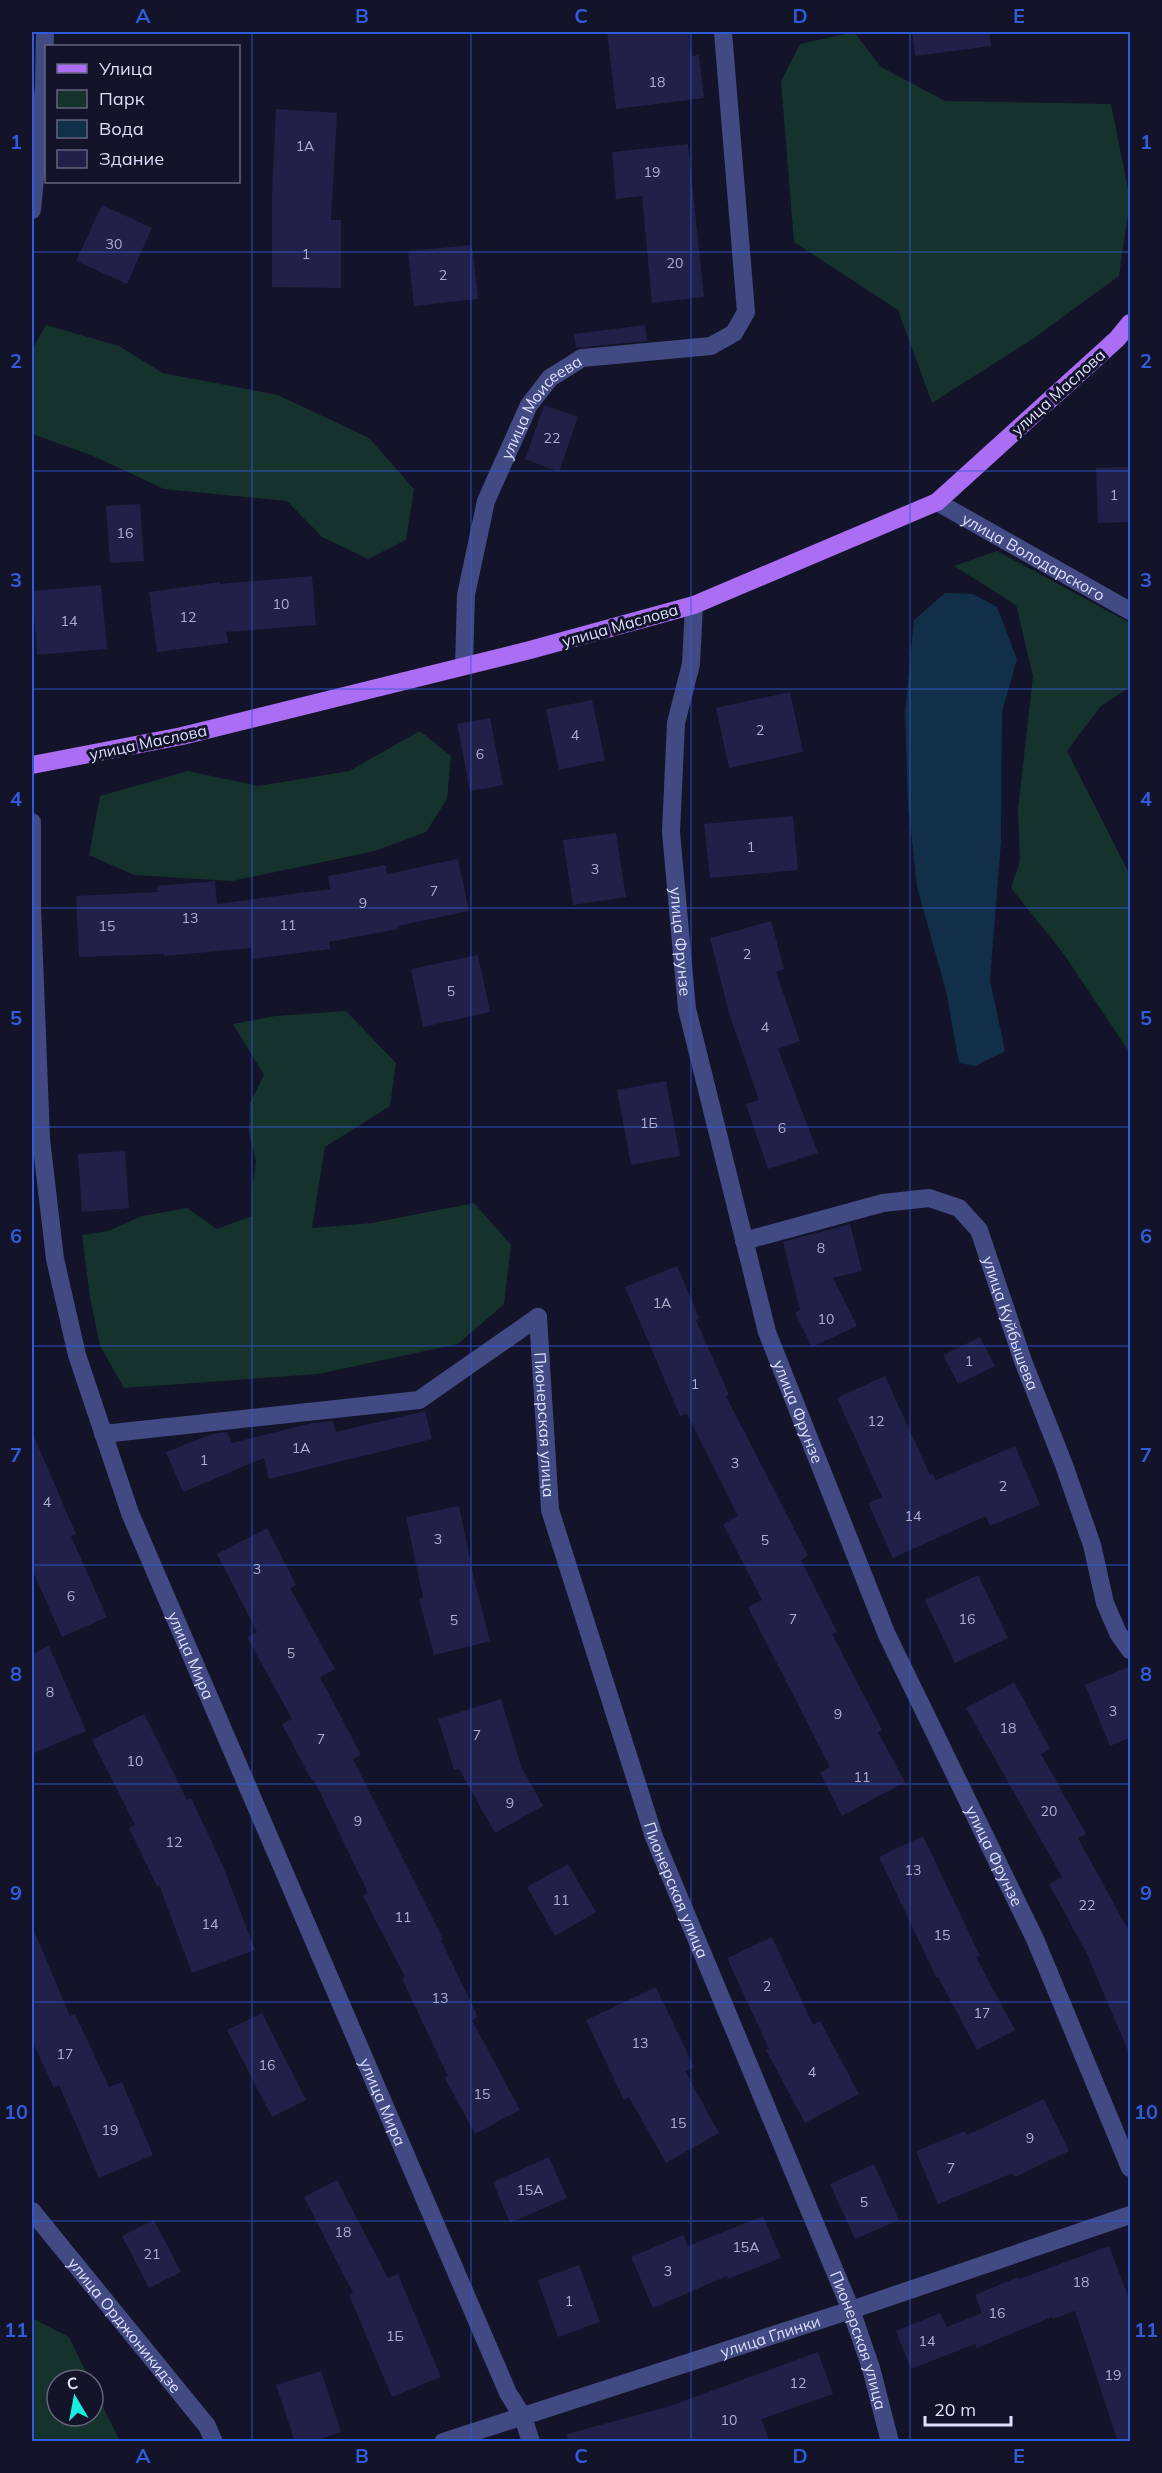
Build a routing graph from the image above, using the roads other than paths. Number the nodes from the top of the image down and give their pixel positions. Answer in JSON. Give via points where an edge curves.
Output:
{"nodes":[{"id":1,"x":45,"y":32,"type":"edge"},
{"id":2,"x":723,"y":32,"type":"edge"},
{"id":3,"x":32,"y":210,"type":"edge"},
{"id":4,"x":1131,"y":323,"type":"edge"},
{"id":5,"x":937,"y":502,"type":"junction"},
{"id":6,"x":694,"y":605,"type":"junction"},
{"id":7,"x":1131,"y":611,"type":"edge"},
{"id":8,"x":464,"y":666,"type":"junction"},
{"id":9,"x":32,"y":765,"type":"edge"},
{"id":10,"x":32,"y":822,"type":"edge"},
{"id":11,"x":744,"y":1241,"type":"junction"},
{"id":12,"x":104,"y":1434,"type":"junction"},
{"id":13,"x":1131,"y":1650,"type":"edge"},
{"id":14,"x":1131,"y":2168,"type":"edge"},
{"id":15,"x":32,"y":2211,"type":"edge"},
{"id":16,"x":1131,"y":2215,"type":"edge"},
{"id":17,"x":851,"y":2310,"type":"junction"},
{"id":18,"x":523,"y":2417,"type":"junction"},
{"id":19,"x":214,"y":2442,"type":"edge"},
{"id":20,"x":443,"y":2442,"type":"edge"},
{"id":21,"x":531,"y":2442,"type":"edge"},
{"id":22,"x":890,"y":2442,"type":"edge"}],
"edges":[{"from":1,"to":3,"type":"street"},
{"from":2,"to":8,"type":"street","name":"улица Моисеева","via":[[746,312],[734,333],[711,346],[582,358],[550,378],[529,405],[486,501],[466,596]]},
{"from":4,"to":5,"type":"main road","name":"улица Маслова"},
{"from":5,"to":6,"type":"main road","name":"улица Маслова"},
{"from":5,"to":7,"type":"street","name":"улица Володарского"},
{"from":6,"to":8,"type":"main road","name":"улица Маслова"},
{"from":6,"to":11,"type":"street","name":"улица Фрунзе","via":[[691,664],[676,723],[671,832],[687,1009]]},
{"from":8,"to":9,"type":"main road","name":"улица Маслова","via":[[182,736]]},
{"from":10,"to":12,"type":"street","name":"улица Мира","via":[[41,1139],[55,1259],[77,1355]]},
{"from":11,"to":13,"type":"street","name":"улица Куйбышева","via":[[884,1203],[929,1198],[959,1208],[979,1230],[1092,1545],[1104,1603]]},
{"from":11,"to":14,"type":"street","name":"улица Фрунзе","via":[[767,1332],[887,1635],[1035,1940]]},
{"from":12,"to":17,"type":"street","name":"Пионерская улица","via":[[419,1400],[538,1317],[550,1510],[654,1837]]},
{"from":12,"to":18,"type":"street","name":"улица Мира","via":[[134,1524],[503,2382]]},
{"from":15,"to":19,"type":"street","name":"улица Орджоникидзе","via":[[207,2426]]},
{"from":16,"to":17,"type":"street","name":"улица Глинки"},
{"from":17,"to":18,"type":"street","name":"улица Глинки"},
{"from":17,"to":22,"type":"street","name":"Пионерская улица"},
{"from":18,"to":20,"type":"street","name":"улица Глинки"},
{"from":18,"to":21,"type":"street","name":"улица Мира"}]}
